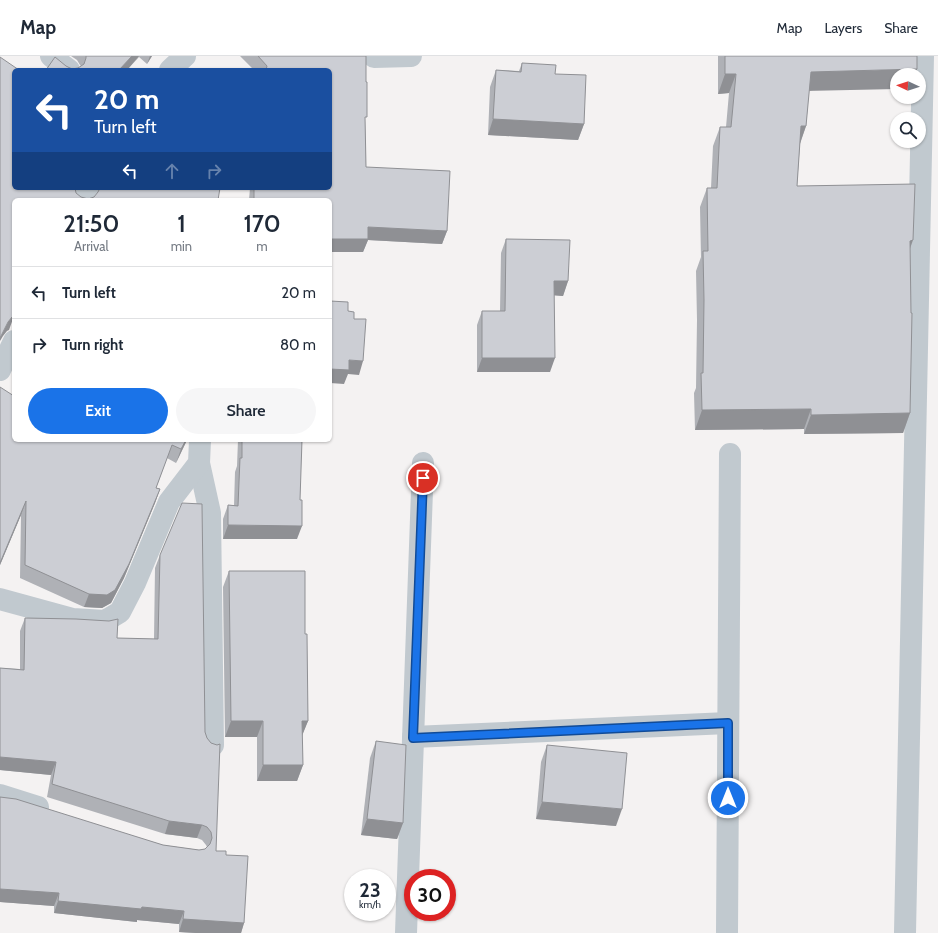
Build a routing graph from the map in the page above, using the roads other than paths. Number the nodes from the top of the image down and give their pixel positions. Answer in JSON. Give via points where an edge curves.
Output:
{"nodes":[{"id":1,"x":51,"y":56,"type":"edge"},
{"id":2,"x":185,"y":56,"type":"edge"},
{"id":3,"x":411,"y":56,"type":"edge"},
{"id":4,"x":923,"y":56,"type":"edge"},
{"id":5,"x":374,"y":57,"type":"dead end"},
{"id":6,"x":66,"y":68,"type":"edge"},
{"id":7,"x":172,"y":68,"type":"edge"},
{"id":8,"x":12,"y":345,"type":"edge"},
{"id":9,"x":0,"y":370,"type":"edge"},
{"id":10,"x":200,"y":442,"type":"edge"},
{"id":11,"x":730,"y":454,"type":"dead end"},
{"id":12,"x":199,"y":463,"type":"junction"},
{"id":13,"x":423,"y":463,"type":"dead end"},
{"id":14,"x":0,"y":599,"type":"edge"},
{"id":15,"x":728,"y":723,"type":"junction"},
{"id":16,"x":413,"y":738,"type":"junction"},
{"id":17,"x":213,"y":745,"type":"edge"},
{"id":18,"x":0,"y":795,"type":"edge"},
{"id":19,"x":56,"y":812,"type":"edge"},
{"id":20,"x":406,"y":933,"type":"edge"},
{"id":21,"x":727,"y":933,"type":"edge"},
{"id":22,"x":905,"y":933,"type":"edge"}],
"edges":[{"from":1,"to":6,"type":"street"},
{"from":2,"to":7,"type":"street"},
{"from":3,"to":5,"type":"street"},
{"from":4,"to":22,"type":"street"},
{"from":8,"to":9,"type":"street"},
{"from":10,"to":12,"type":"street"},
{"from":11,"to":15,"type":"street"},
{"from":12,"to":14,"type":"street","via":[[169,502],[120,612],[105,621],[73,619]]},
{"from":12,"to":17,"type":"street","via":[[210,514]]},
{"from":13,"to":16,"type":"street"},
{"from":15,"to":16,"type":"street"},
{"from":15,"to":21,"type":"street"},
{"from":16,"to":20,"type":"street"},
{"from":18,"to":19,"type":"street"}]}
